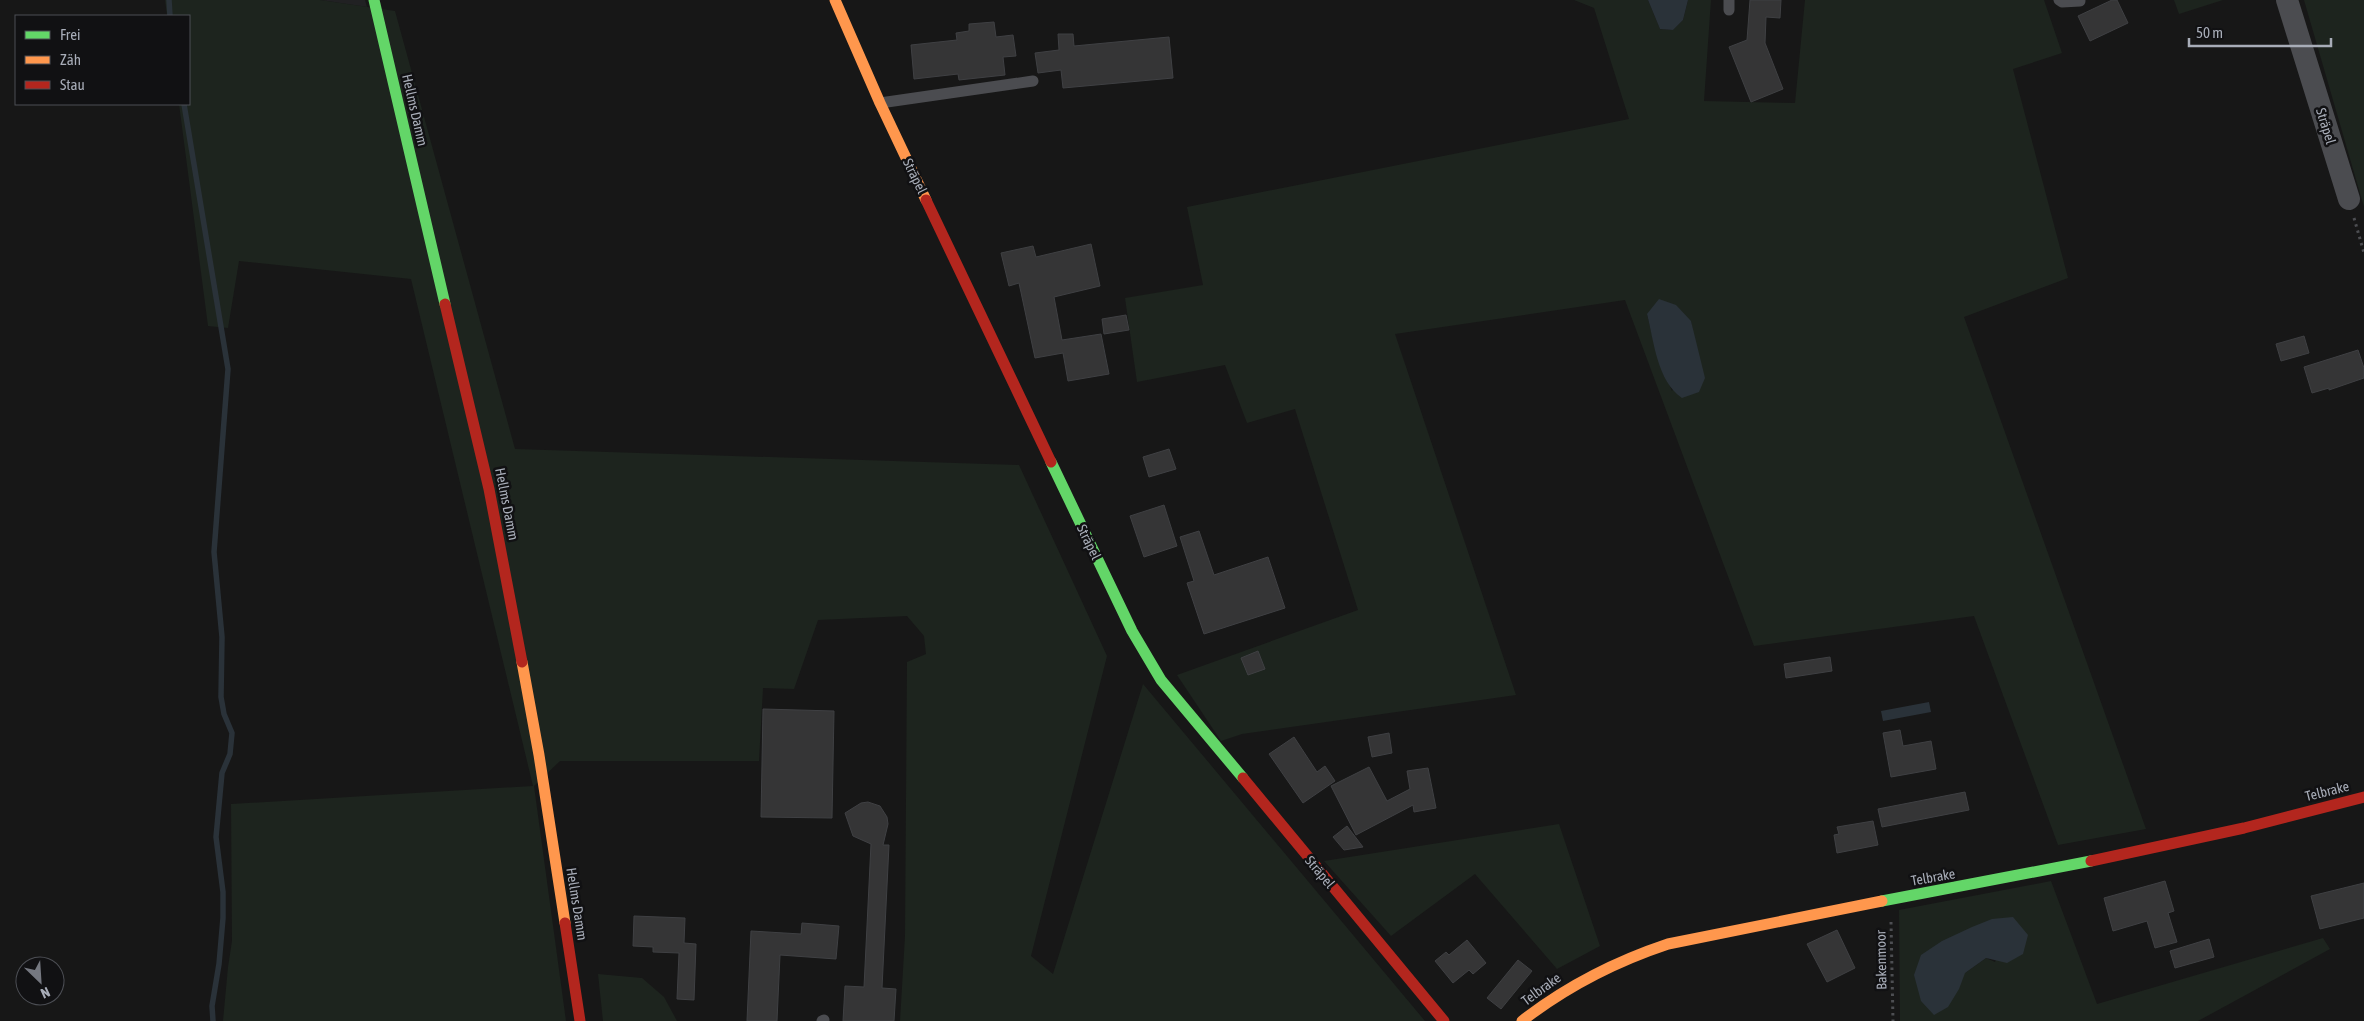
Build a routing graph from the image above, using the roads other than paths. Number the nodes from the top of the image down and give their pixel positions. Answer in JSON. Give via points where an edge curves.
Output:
{"nodes":[{"id":1,"x":374,"y":0,"type":"edge"},
{"id":2,"x":834,"y":0,"type":"edge"},
{"id":3,"x":2059,"y":0,"type":"edge"},
{"id":4,"x":2287,"y":0,"type":"edge"},
{"id":5,"x":2080,"y":1,"type":"dead end"},
{"id":6,"x":1033,"y":82,"type":"dead end"},
{"id":7,"x":880,"y":103,"type":"junction"},
{"id":8,"x":2349,"y":199,"type":"road end"},
{"id":9,"x":2364,"y":797,"type":"edge"},
{"id":10,"x":580,"y":1021,"type":"edge"},
{"id":11,"x":1444,"y":1021,"type":"edge"},
{"id":12,"x":1522,"y":1021,"type":"edge"}],
"edges":[{"from":1,"to":10,"type":"street","name":"Hellms Damm","via":[[489,489],[539,755]]},
{"from":2,"to":7,"type":"street","name":"Sträpel"},
{"from":3,"to":5,"type":"lane"},
{"from":4,"to":8,"type":"street","name":"Sträpel"},
{"from":6,"to":7,"type":"lane"},
{"from":7,"to":11,"type":"street","name":"Sträpel","via":[[1132,631],[1161,680]]},
{"from":9,"to":12,"type":"street","name":"Telbrake","via":[[2244,828],[2046,871],[1668,944],[1598,969],[1553,996]]}]}
